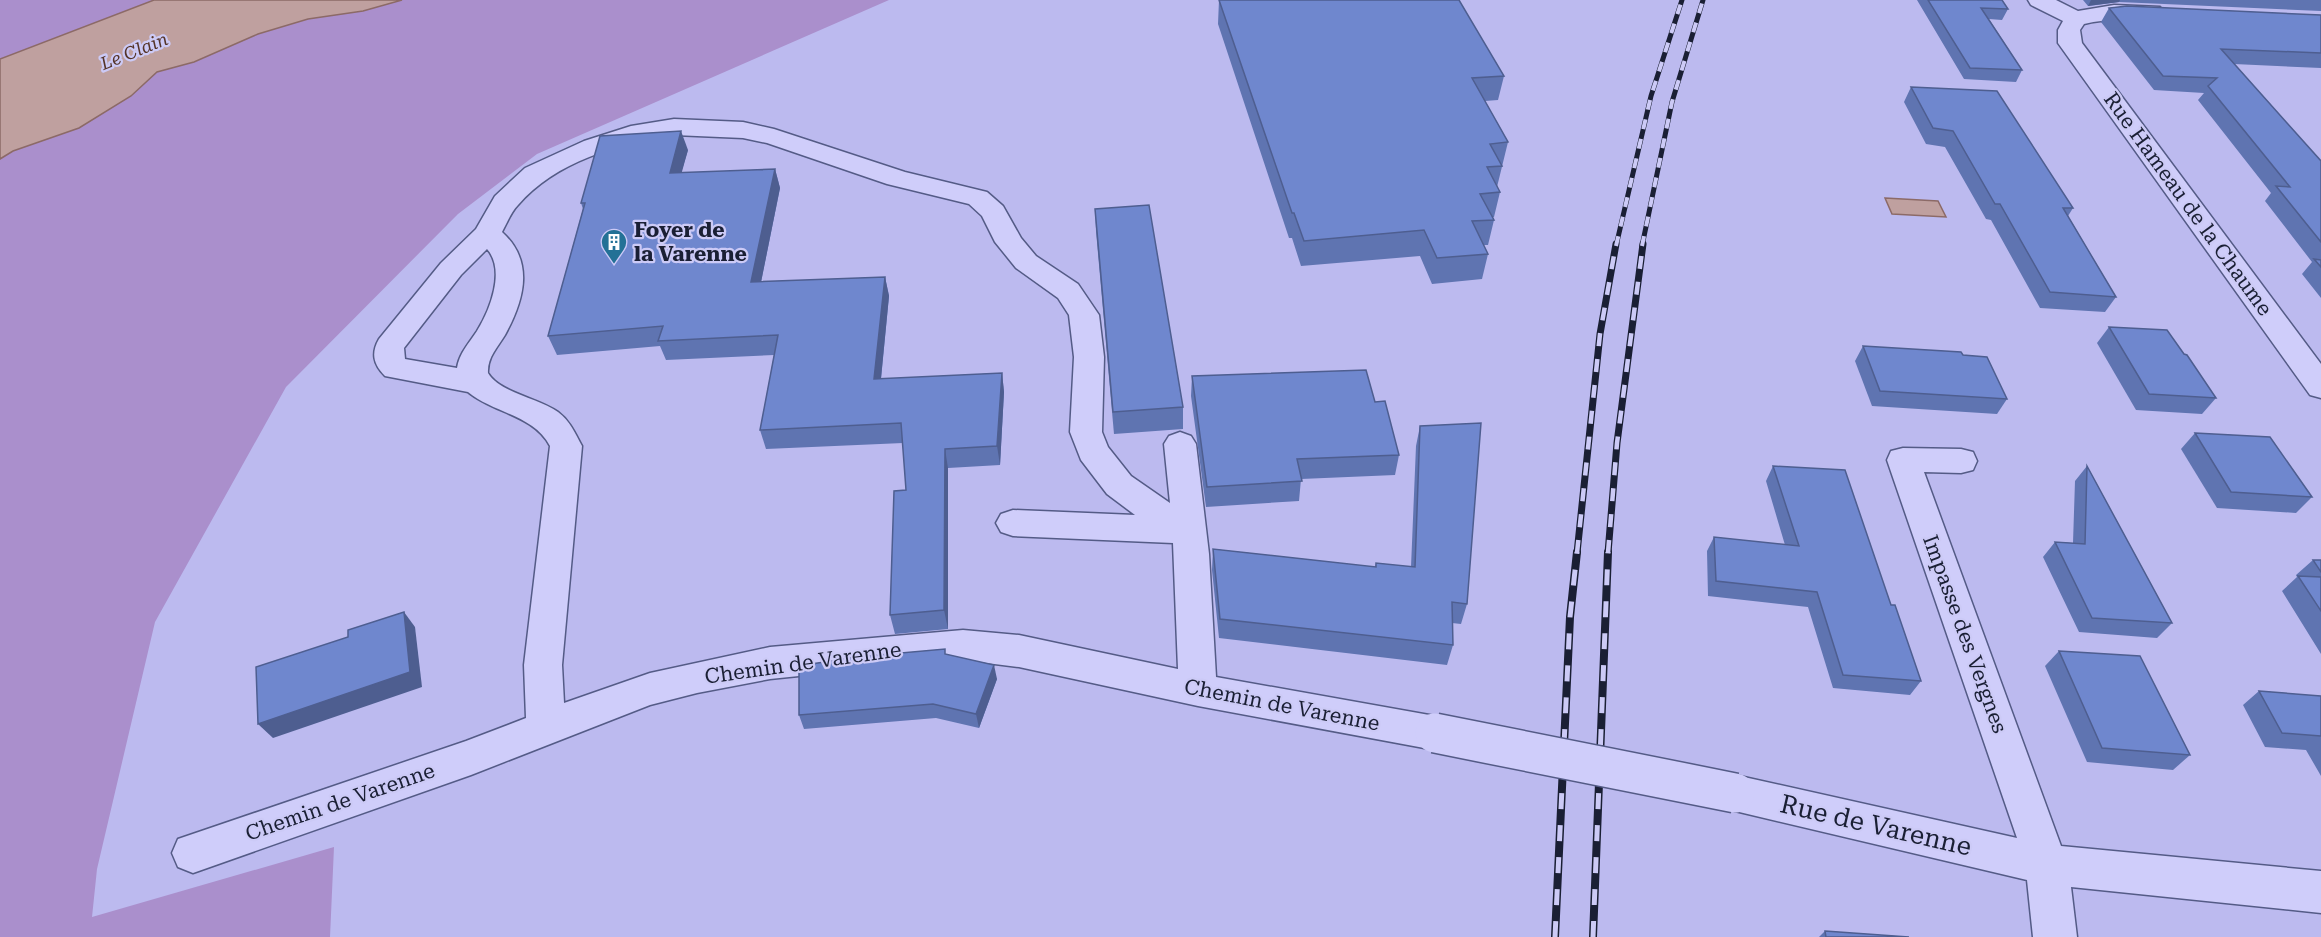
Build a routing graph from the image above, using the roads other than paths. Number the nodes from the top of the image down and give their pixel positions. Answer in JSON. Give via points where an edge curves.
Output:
{"nodes":[{"id":1,"x":2039,"y":0,"type":"edge"},
{"id":2,"x":2179,"y":13,"type":"edge"},
{"id":3,"x":2076,"y":19,"type":"junction"},
{"id":4,"x":487,"y":234,"type":"junction"},
{"id":5,"x":478,"y":383,"type":"junction"},
{"id":6,"x":2321,"y":387,"type":"edge"},
{"id":7,"x":1180,"y":444,"type":"dead end"},
{"id":8,"x":1961,"y":461,"type":"dead end"},
{"id":9,"x":1013,"y":523,"type":"dead end"},
{"id":10,"x":1190,"y":530,"type":"junction"},
{"id":11,"x":1198,"y":690,"type":"junction"},
{"id":12,"x":546,"y":727,"type":"junction"},
{"id":13,"x":1435,"y":733,"type":"joint"},
{"id":14,"x":193,"y":853,"type":"dead end"},
{"id":15,"x":2047,"y":865,"type":"junction"},
{"id":16,"x":2321,"y":892,"type":"edge"},
{"id":17,"x":2055,"y":937,"type":"edge"}],
"edges":[{"from":1,"to":3,"type":"street"},
{"from":2,"to":3,"type":"street","via":[[2119,11]]},
{"from":3,"to":6,"type":"street","name":"Rue Hameau de la Chaume","via":[[2069,30],[2070,43]]},
{"from":4,"to":5,"type":"street","via":[[504,250],[511,270],[506,297],[472,366]]},
{"from":4,"to":5,"type":"street","via":[[452,269],[390,346],[387,356],[396,368]]},
{"from":4,"to":10,"type":"street","via":[[505,202],[534,174],[593,146],[631,134],[674,127],[743,130],[774,137],[896,178],[978,198],[993,212],[1009,242],[1026,262],[1068,291],[1084,315],[1089,357],[1086,432],[1093,452],[1119,485]]},
{"from":5,"to":12,"type":"street","via":[[486,391],[546,419],[566,446],[543,664]]},
{"from":7,"to":10,"type":"street"},
{"from":8,"to":15,"type":"street","name":"Impasse des Vergnes","via":[[1903,459]]},
{"from":9,"to":10,"type":"street"},
{"from":10,"to":11,"type":"street"},
{"from":11,"to":12,"type":"street","name":"Chemin de Varenne","via":[[1019,651],[963,645],[770,663],[697,677]]},
{"from":11,"to":13,"type":"street","name":"Chemin de Varenne"},
{"from":12,"to":14,"type":"street","name":"Chemin de Varenne","via":[[471,757]]},
{"from":13,"to":15,"type":"street","name":"Rue de Varenne","bridge":true,"via":[[1735,793]]},
{"from":15,"to":16,"type":"street","name":"Rue de Varenne"},
{"from":15,"to":17,"type":"street"}]}
